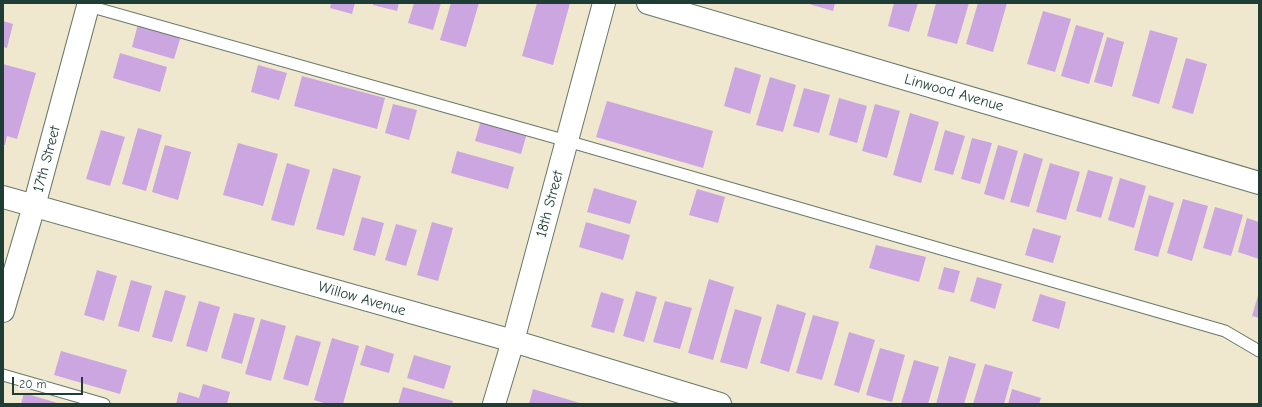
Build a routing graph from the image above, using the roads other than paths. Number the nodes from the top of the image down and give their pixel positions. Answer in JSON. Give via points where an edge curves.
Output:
{"nodes":[{"id":1,"x":604,"y":3,"type":"edge"},
{"id":2,"x":648,"y":3,"type":"edge"},
{"id":3,"x":83,"y":4,"type":"edge"},
{"id":4,"x":567,"y":141,"type":"junction"},
{"id":5,"x":1259,"y":183,"type":"edge"},
{"id":6,"x":3,"y":197,"type":"edge"},
{"id":7,"x":34,"y":206,"type":"junction"},
{"id":8,"x":3,"y":311,"type":"edge"},
{"id":9,"x":513,"y":341,"type":"junction"},
{"id":10,"x":1259,"y":351,"type":"edge"},
{"id":11,"x":3,"y":375,"type":"edge"},
{"id":12,"x":104,"y":404,"type":"edge"},
{"id":13,"x":494,"y":404,"type":"edge"},
{"id":14,"x":720,"y":404,"type":"edge"}],
"edges":[{"from":1,"to":4,"type":"street","name":"18th Street"},
{"from":2,"to":5,"type":"street","name":"Linwood Avenue"},
{"from":3,"to":4,"type":"lane"},
{"from":3,"to":7,"type":"street","name":"17th Street"},
{"from":4,"to":9,"type":"street","name":"18th Street"},
{"from":4,"to":10,"type":"lane","via":[[1226,332]]},
{"from":6,"to":7,"type":"street","name":"Willow Avenue"},
{"from":7,"to":8,"type":"street","name":"17th Street"},
{"from":7,"to":9,"type":"street","name":"Willow Avenue"},
{"from":9,"to":13,"type":"street","name":"18th Street"},
{"from":9,"to":14,"type":"street","name":"Willow Avenue"},
{"from":11,"to":12,"type":"lane"}]}
